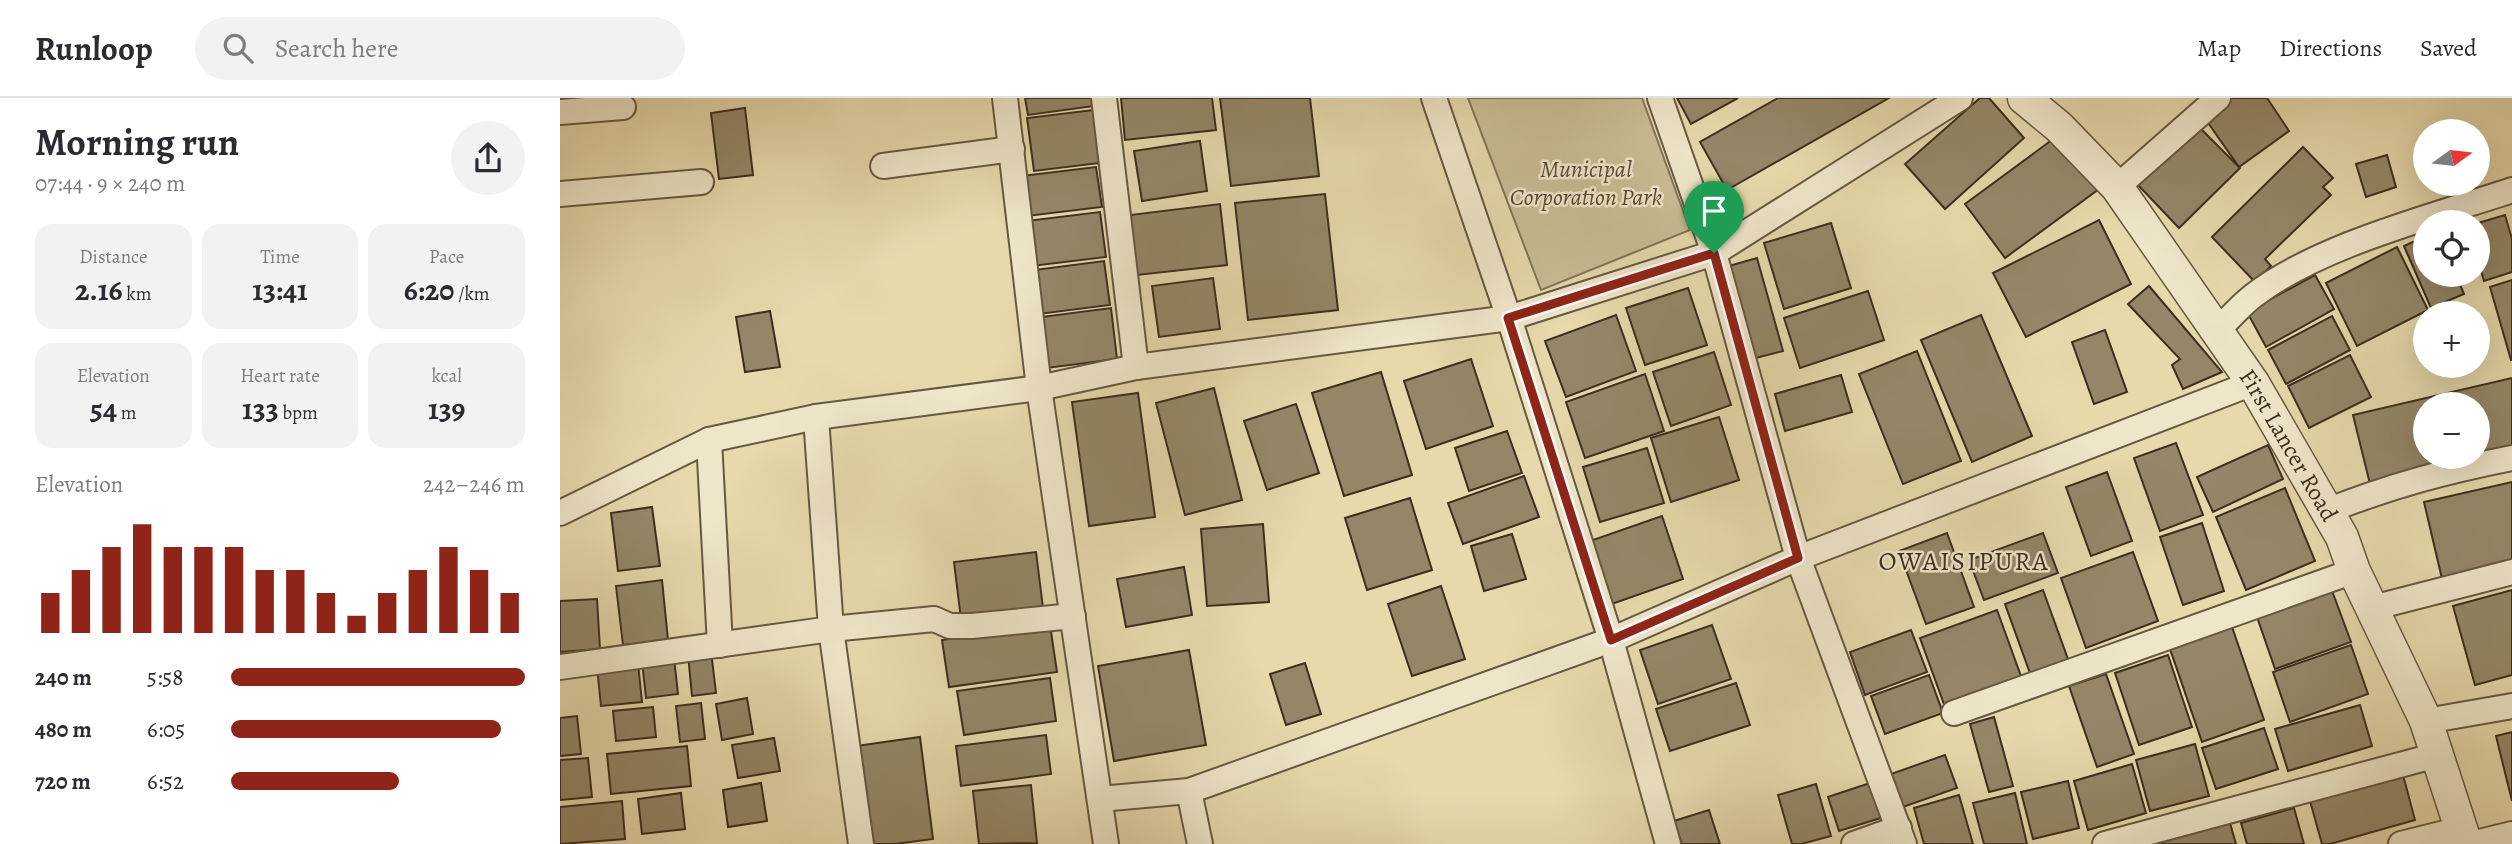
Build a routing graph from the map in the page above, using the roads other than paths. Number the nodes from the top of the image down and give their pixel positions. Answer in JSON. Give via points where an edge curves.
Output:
{"nodes":[{"id":1,"x":1005,"y":98,"type":"edge"},
{"id":2,"x":1104,"y":98,"type":"edge"},
{"id":3,"x":1434,"y":98,"type":"edge"},
{"id":4,"x":1660,"y":98,"type":"edge"},
{"id":5,"x":1960,"y":98,"type":"edge"},
{"id":6,"x":2024,"y":98,"type":"edge"},
{"id":7,"x":2218,"y":98,"type":"edge"},
{"id":8,"x":623,"y":107,"type":"dead end"},
{"id":9,"x":560,"y":112,"type":"edge"},
{"id":10,"x":1012,"y":149,"type":"junction"},
{"id":11,"x":884,"y":166,"type":"dead end"},
{"id":12,"x":701,"y":182,"type":"dead end"},
{"id":13,"x":2117,"y":187,"type":"junction"},
{"id":14,"x":2512,"y":190,"type":"edge"},
{"id":15,"x":560,"y":194,"type":"edge"},
{"id":16,"x":1714,"y":253,"type":"junction"},
{"id":17,"x":1508,"y":318,"type":"junction"},
{"id":18,"x":2218,"y":330,"type":"junction"},
{"id":19,"x":1136,"y":367,"type":"junction"},
{"id":20,"x":2253,"y":383,"type":"junction"},
{"id":21,"x":1039,"y":388,"type":"junction"},
{"id":22,"x":816,"y":417,"type":"junction"},
{"id":23,"x":709,"y":440,"type":"junction"},
{"id":24,"x":2512,"y":458,"type":"edge"},
{"id":25,"x":2327,"y":511,"type":"junction"},
{"id":26,"x":560,"y":513,"type":"edge"},
{"id":27,"x":1798,"y":558,"type":"junction"},
{"id":28,"x":2354,"y":571,"type":"junction"},
{"id":29,"x":2512,"y":572,"type":"edge"},
{"id":30,"x":2372,"y":608,"type":"junction"},
{"id":31,"x":1073,"y":617,"type":"junction"},
{"id":32,"x":831,"y":629,"type":"junction"},
{"id":33,"x":1611,"y":640,"type":"junction"},
{"id":34,"x":720,"y":645,"type":"junction"},
{"id":35,"x":560,"y":667,"type":"edge"},
{"id":36,"x":2512,"y":706,"type":"edge"},
{"id":37,"x":1954,"y":713,"type":"dead end"},
{"id":38,"x":2426,"y":721,"type":"junction"},
{"id":39,"x":2437,"y":755,"type":"junction"},
{"id":40,"x":1189,"y":791,"type":"junction"},
{"id":41,"x":1100,"y":799,"type":"junction"},
{"id":42,"x":2512,"y":834,"type":"edge"},
{"id":43,"x":1901,"y":836,"type":"edge"},
{"id":44,"x":2466,"y":839,"type":"edge"},
{"id":45,"x":861,"y":844,"type":"edge"},
{"id":46,"x":1106,"y":844,"type":"edge"},
{"id":47,"x":1200,"y":844,"type":"edge"},
{"id":48,"x":1668,"y":844,"type":"edge"},
{"id":49,"x":1854,"y":844,"type":"edge"},
{"id":50,"x":2105,"y":844,"type":"edge"},
{"id":51,"x":2401,"y":844,"type":"edge"}],
"edges":[{"from":1,"to":10,"type":"street"},
{"from":2,"to":19,"type":"street"},
{"from":3,"to":17,"type":"street"},
{"from":4,"to":16,"type":"street"},
{"from":5,"to":16,"type":"street"},
{"from":6,"to":13,"type":"street","name":"First Lancer Road"},
{"from":7,"to":13,"type":"street"},
{"from":8,"to":9,"type":"street"},
{"from":10,"to":11,"type":"street"},
{"from":10,"to":21,"type":"street"},
{"from":12,"to":15,"type":"street"},
{"from":13,"to":18,"type":"street","name":"First Lancer Road"},
{"from":14,"to":18,"type":"street","via":[[2368,238],[2309,263],[2252,297]]},
{"from":16,"to":17,"type":"street"},
{"from":16,"to":27,"type":"street"},
{"from":17,"to":19,"type":"street"},
{"from":17,"to":33,"type":"street"},
{"from":18,"to":20,"type":"street","name":"First Lancer Road"},
{"from":19,"to":21,"type":"street"},
{"from":20,"to":25,"type":"street","name":"First Lancer Road"},
{"from":20,"to":27,"type":"street"},
{"from":21,"to":22,"type":"street"},
{"from":21,"to":31,"type":"street"},
{"from":22,"to":23,"type":"street"},
{"from":22,"to":32,"type":"street"},
{"from":23,"to":26,"type":"street"},
{"from":23,"to":34,"type":"street"},
{"from":24,"to":25,"type":"street","via":[[2441,472]]},
{"from":25,"to":28,"type":"street","name":"First Lancer Road","via":[[2343,537]]},
{"from":27,"to":33,"type":"street"},
{"from":27,"to":43,"type":"street"},
{"from":28,"to":30,"type":"street","name":"First Lancer Road"},
{"from":28,"to":37,"type":"street"},
{"from":29,"to":30,"type":"street"},
{"from":30,"to":38,"type":"street","name":"First Lancer Road"},
{"from":31,"to":32,"type":"street","via":[[972,626],[950,626],[933,619]]},
{"from":31,"to":41,"type":"street"},
{"from":32,"to":34,"type":"street"},
{"from":32,"to":45,"type":"street"},
{"from":33,"to":40,"type":"street"},
{"from":33,"to":48,"type":"street"},
{"from":34,"to":35,"type":"street"},
{"from":36,"to":38,"type":"street"},
{"from":38,"to":39,"type":"street","name":"First Lancer Road"},
{"from":39,"to":44,"type":"street","name":"First Lancer Road"},
{"from":39,"to":50,"type":"street"},
{"from":40,"to":41,"type":"street"},
{"from":40,"to":47,"type":"street"},
{"from":41,"to":46,"type":"street"},
{"from":42,"to":44,"type":"street"},
{"from":43,"to":49,"type":"street"},
{"from":44,"to":51,"type":"street"}]}
